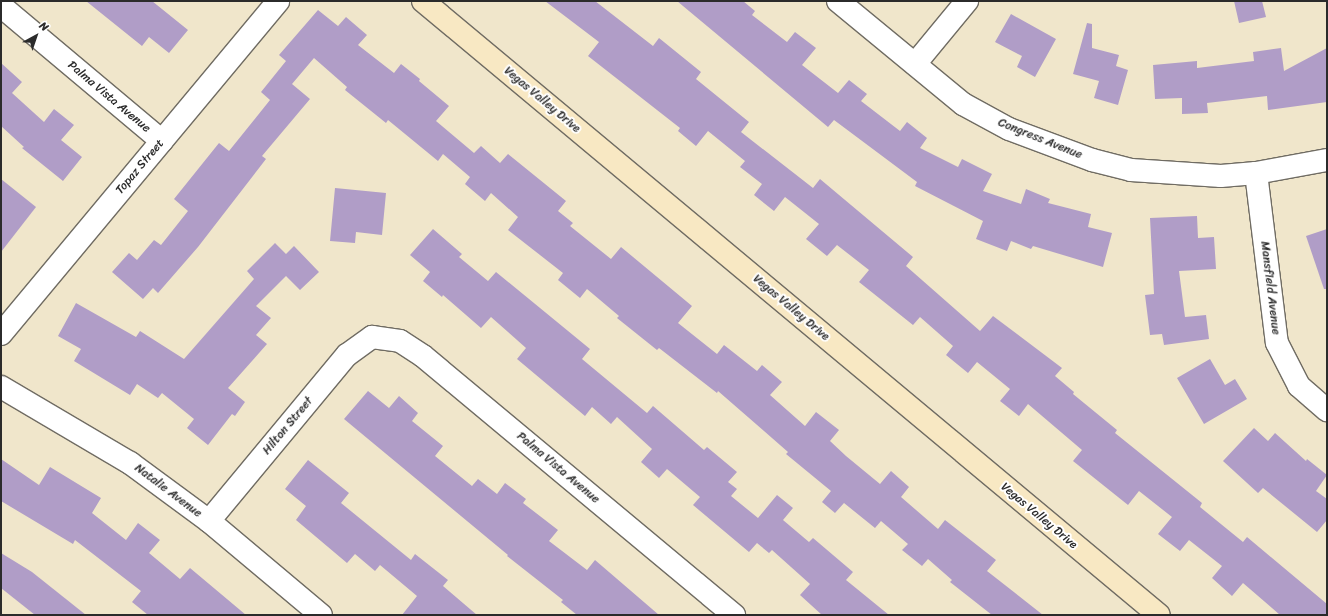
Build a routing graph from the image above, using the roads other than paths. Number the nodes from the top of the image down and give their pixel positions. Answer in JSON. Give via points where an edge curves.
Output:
{"nodes":[{"id":1,"x":278,"y":1,"type":"edge"},
{"id":2,"x":422,"y":1,"type":"edge"},
{"id":3,"x":838,"y":1,"type":"edge"},
{"id":4,"x":967,"y":1,"type":"edge"},
{"id":5,"x":1,"y":6,"type":"edge"},
{"id":6,"x":915,"y":64,"type":"junction"},
{"id":7,"x":162,"y":141,"type":"junction"},
{"id":8,"x":1327,"y":160,"type":"edge"},
{"id":9,"x":1256,"y":173,"type":"junction"},
{"id":10,"x":1,"y":334,"type":"edge"},
{"id":11,"x":372,"y":337,"type":"joint"},
{"id":12,"x":1,"y":387,"type":"edge"},
{"id":13,"x":1327,"y":410,"type":"edge"},
{"id":14,"x":209,"y":521,"type":"junction"},
{"id":15,"x":321,"y":615,"type":"edge"},
{"id":16,"x":734,"y":615,"type":"edge"},
{"id":17,"x":1159,"y":615,"type":"edge"}],
"edges":[{"from":1,"to":7,"type":"street","name":"Topaz Street"},
{"from":2,"to":17,"type":"street","name":"Vegas Valley Drive"},
{"from":3,"to":6,"type":"street","name":"Congress Avenue"},
{"from":4,"to":6,"type":"street"},
{"from":5,"to":7,"type":"street","name":"Palma Vista Avenue"},
{"from":6,"to":9,"type":"street","name":"Congress Avenue","via":[[963,104],[1009,129],[1092,160],[1131,170],[1221,176]]},
{"from":7,"to":10,"type":"street","name":"Topaz Street"},
{"from":8,"to":9,"type":"street","name":"Congress Avenue"},
{"from":9,"to":13,"type":"street","name":"Mansfield Avenue","via":[[1277,343],[1299,386]]},
{"from":11,"to":14,"type":"street","name":"Hilton Street","via":[[347,355]]},
{"from":11,"to":16,"type":"street","name":"Palma Vista Avenue","via":[[400,342],[423,356]]},
{"from":12,"to":14,"type":"street","name":"Natalie Avenue","via":[[130,463]]},
{"from":14,"to":15,"type":"street","name":"Natalie Avenue"}]}
